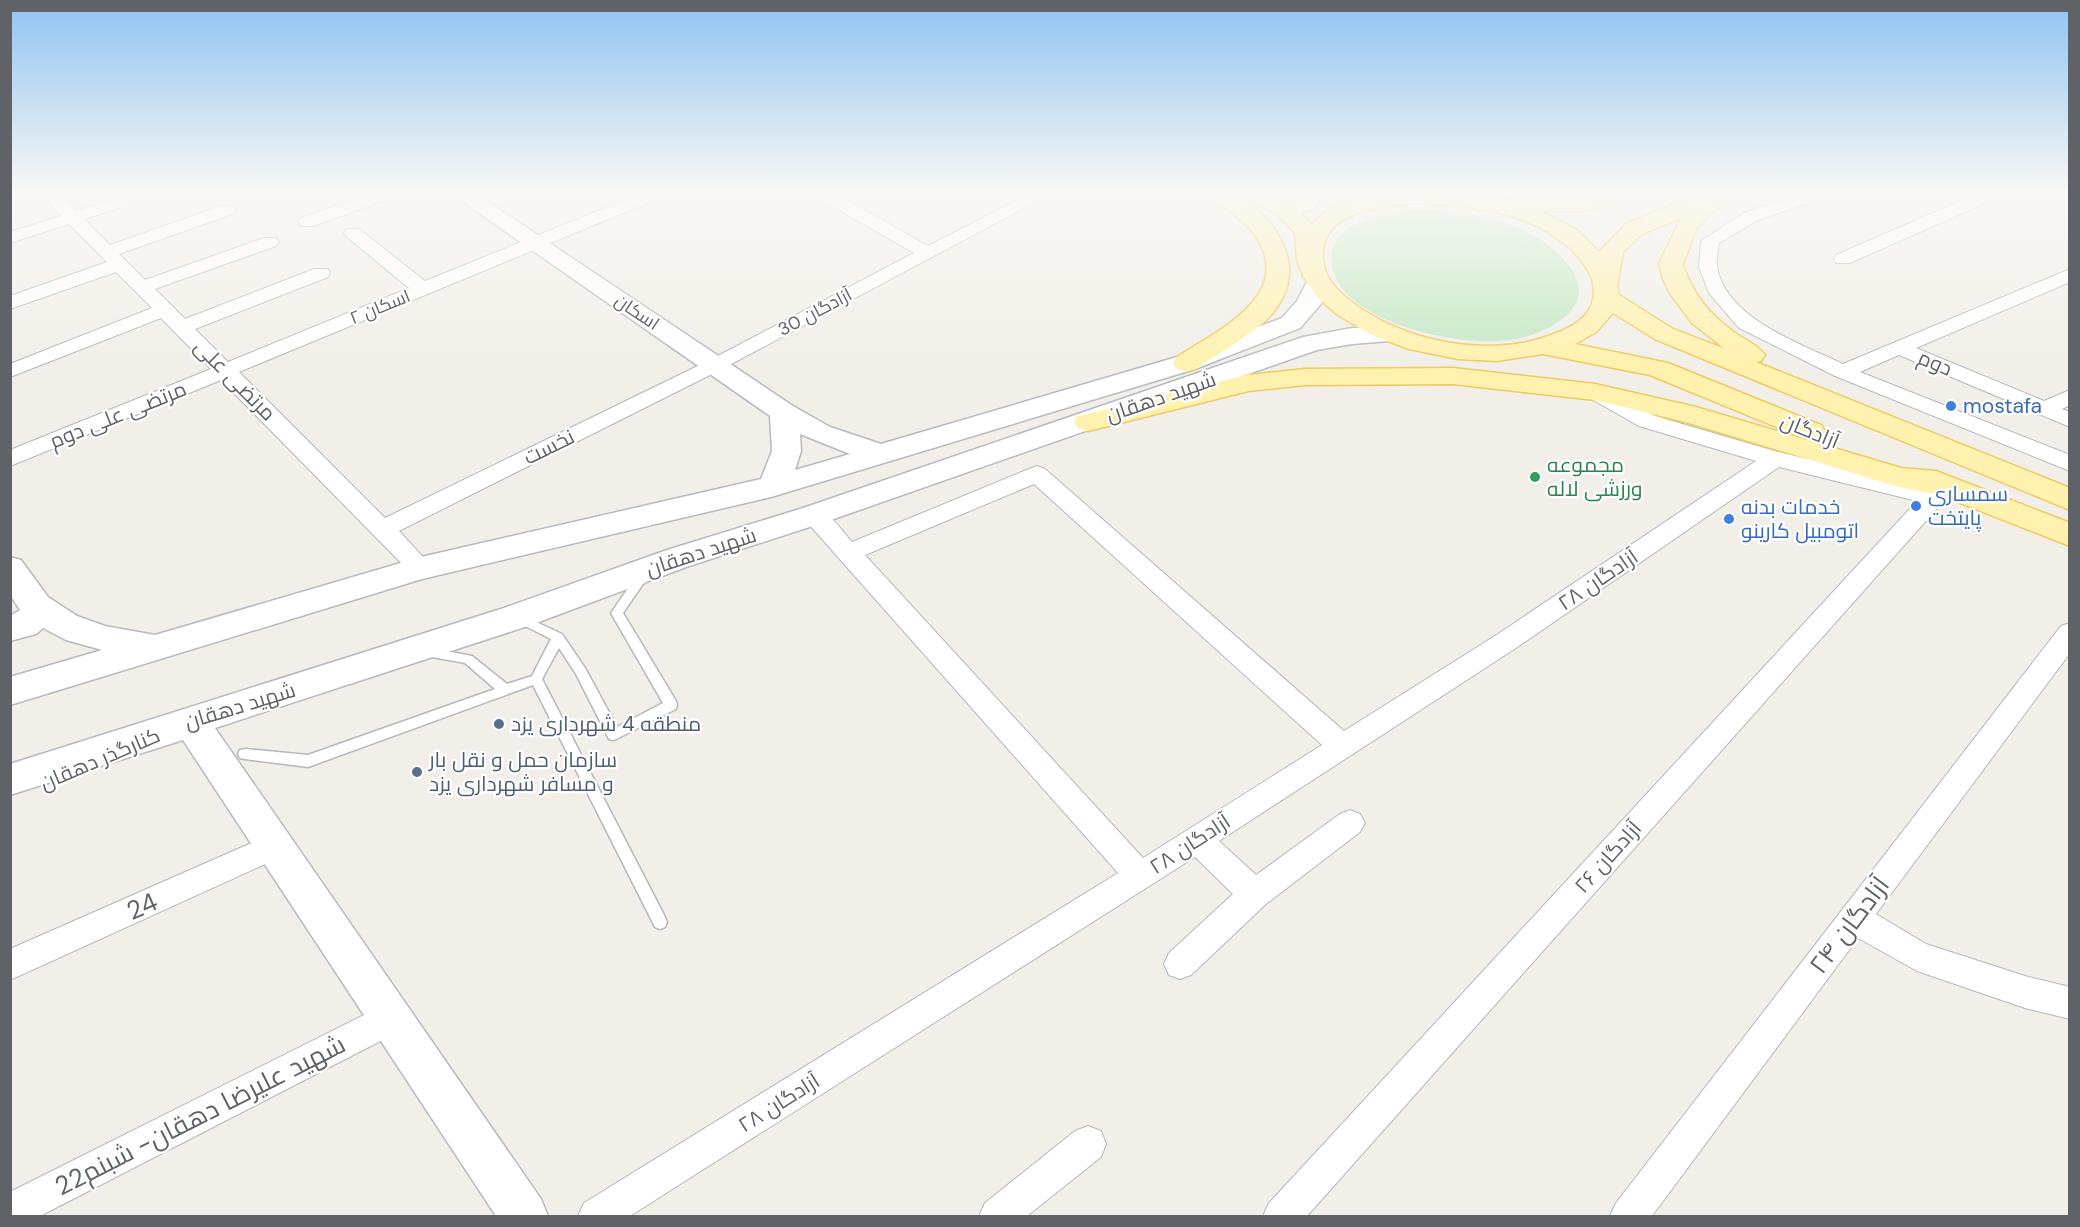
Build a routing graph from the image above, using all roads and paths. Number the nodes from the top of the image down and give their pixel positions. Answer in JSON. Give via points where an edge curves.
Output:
{"nodes":[{"id":1,"x":105,"y":250,"type":"edge"},
{"id":2,"x":131,"y":250,"type":"edge"},
{"id":3,"x":247,"y":250,"type":"edge"},
{"id":4,"x":375,"y":250,"type":"edge"},
{"id":5,"x":512,"y":250,"type":"edge"},
{"id":6,"x":547,"y":250,"type":"edge"},
{"id":7,"x":920,"y":250,"type":"edge"},
{"id":8,"x":933,"y":250,"type":"edge"},
{"id":9,"x":1275,"y":250,"type":"edge"},
{"id":10,"x":1310,"y":250,"type":"edge"},
{"id":11,"x":1313,"y":250,"type":"edge"},
{"id":12,"x":1586,"y":250,"type":"edge"},
{"id":13,"x":1611,"y":250,"type":"edge"},
{"id":14,"x":1675,"y":250,"type":"edge"},
{"id":15,"x":1709,"y":250,"type":"edge"},
{"id":16,"x":1865,"y":250,"type":"edge"},
{"id":17,"x":926,"y":254,"type":"junction"},
{"id":18,"x":113,"y":258,"type":"junction"},
{"id":19,"x":1843,"y":260,"type":"dead end"},
{"id":20,"x":1314,"y":272,"type":"junction"},
{"id":21,"x":321,"y":273,"type":"dead end"},
{"id":22,"x":2070,"y":275,"type":"edge"},
{"id":23,"x":143,"y":288,"type":"junction"},
{"id":24,"x":423,"y":289,"type":"junction"},
{"id":25,"x":1607,"y":291,"type":"junction"},
{"id":26,"x":10,"y":303,"type":"edge"},
{"id":27,"x":165,"y":310,"type":"junction"},
{"id":28,"x":182,"y":327,"type":"junction"},
{"id":29,"x":1302,"y":333,"type":"junction"},
{"id":30,"x":1664,"y":334,"type":"junction"},
{"id":31,"x":1392,"y":335,"type":"junction"},
{"id":32,"x":1545,"y":347,"type":"junction"},
{"id":33,"x":1899,"y":348,"type":"junction"},
{"id":34,"x":1633,"y":362,"type":"junction"},
{"id":35,"x":1186,"y":363,"type":"junction"},
{"id":36,"x":715,"y":365,"type":"junction"},
{"id":37,"x":225,"y":370,"type":"junction"},
{"id":38,"x":10,"y":371,"type":"edge"},
{"id":39,"x":1842,"y":372,"type":"junction"},
{"id":40,"x":1595,"y":392,"type":"junction"},
{"id":41,"x":2070,"y":396,"type":"edge"},
{"id":42,"x":2044,"y":410,"type":"junction"},
{"id":43,"x":783,"y":412,"type":"junction"},
{"id":44,"x":2070,"y":420,"type":"edge"},
{"id":45,"x":1088,"y":422,"type":"junction"},
{"id":46,"x":1914,"y":437,"type":"junction"},
{"id":47,"x":883,"y":455,"type":"junction"},
{"id":48,"x":10,"y":459,"type":"edge"},
{"id":49,"x":1775,"y":459,"type":"junction"},
{"id":50,"x":2070,"y":464,"type":"edge"},
{"id":51,"x":771,"y":487,"type":"junction"},
{"id":52,"x":1940,"y":492,"type":"junction"},
{"id":53,"x":2070,"y":500,"type":"edge"},
{"id":54,"x":814,"y":515,"type":"junction"},
{"id":55,"x":383,"y":529,"type":"junction"},
{"id":56,"x":2070,"y":535,"type":"edge"},
{"id":57,"x":850,"y":552,"type":"junction"},
{"id":58,"x":678,"y":558,"type":"junction"},
{"id":59,"x":10,"y":568,"type":"edge"},
{"id":60,"x":422,"y":568,"type":"junction"},
{"id":61,"x":41,"y":611,"type":"junction"},
{"id":62,"x":516,"y":617,"type":"junction"},
{"id":63,"x":10,"y":629,"type":"edge"},
{"id":64,"x":2070,"y":633,"type":"edge"},
{"id":65,"x":558,"y":637,"type":"junction"},
{"id":66,"x":156,"y":647,"type":"junction"},
{"id":67,"x":415,"y":651,"type":"junction"},
{"id":68,"x":536,"y":679,"type":"junction"},
{"id":69,"x":504,"y":689,"type":"junction"},
{"id":70,"x":10,"y":691,"type":"edge"},
{"id":71,"x":190,"y":721,"type":"junction"},
{"id":72,"x":1342,"y":747,"type":"junction"},
{"id":73,"x":245,"y":754,"type":"dead end"},
{"id":74,"x":10,"y":780,"type":"edge"},
{"id":75,"x":10,"y":796,"type":"edge"},
{"id":76,"x":1350,"y":823,"type":"dead end"},
{"id":77,"x":1197,"y":840,"type":"junction"},
{"id":78,"x":274,"y":846,"type":"junction"},
{"id":79,"x":1140,"y":876,"type":"junction"},
{"id":80,"x":1255,"y":894,"type":"junction"},
{"id":81,"x":1854,"y":918,"type":"junction"},
{"id":82,"x":660,"y":922,"type":"dead end"},
{"id":83,"x":1180,"y":964,"type":"dead end"},
{"id":84,"x":10,"y":965,"type":"edge"},
{"id":85,"x":2070,"y":1003,"type":"edge"},
{"id":86,"x":390,"y":1018,"type":"junction"},
{"id":87,"x":1088,"y":1144,"type":"dead end"},
{"id":88,"x":10,"y":1212,"type":"edge"},
{"id":89,"x":524,"y":1216,"type":"edge"},
{"id":90,"x":597,"y":1216,"type":"edge"},
{"id":91,"x":998,"y":1216,"type":"edge"},
{"id":92,"x":1282,"y":1216,"type":"edge"},
{"id":93,"x":1629,"y":1216,"type":"edge"}],
"edges":[{"from":1,"to":18,"type":"street","name":"مرتضی علی"},
{"from":2,"to":18,"type":"street"},
{"from":3,"to":23,"type":"street"},
{"from":4,"to":24,"type":"street"},
{"from":5,"to":24,"type":"street","name":"اسکان ۲"},
{"from":6,"to":36,"type":"main road","name":"اسکان"},
{"from":7,"to":17,"type":"street"},
{"from":8,"to":17,"type":"street","name":"آزادگان 30"},
{"from":9,"to":35,"type":"main road","via":[[1277,282],[1264,306]]},
{"from":10,"to":20,"type":"main road"},
{"from":11,"to":20,"type":"main road"},
{"from":12,"to":25,"type":"main road","via":[[1600,268]]},
{"from":13,"to":25,"type":"main road"},
{"from":14,"to":46,"type":"main road","via":[[1671,264],[1680,289],[1717,333],[1782,373]]},
{"from":15,"to":39,"type":"street","via":[[1708,267],[1719,293],[1746,324]]},
{"from":16,"to":19,"type":"street"},
{"from":17,"to":36,"type":"street","name":"آزادگان 30"},
{"from":18,"to":23,"type":"street","name":"مرتضی علی"},
{"from":18,"to":26,"type":"street"},
{"from":20,"to":29,"type":"main road","name":"شهید دهقان"},
{"from":20,"to":31,"type":"main road","via":[[1335,302],[1360,320]]},
{"from":21,"to":28,"type":"street"},
{"from":22,"to":33,"type":"street"},
{"from":23,"to":27,"type":"street","name":"مرتضی علی"},
{"from":24,"to":37,"type":"street","name":"اسکان ۲"},
{"from":25,"to":30,"type":"main road","name":"آزادگان"},
{"from":25,"to":32,"type":"main road","via":[[1598,318],[1577,335]]},
{"from":27,"to":28,"type":"street","name":"مرتضی علی"},
{"from":27,"to":38,"type":"street"},
{"from":28,"to":37,"type":"street","name":"مرتضی علی"},
{"from":29,"to":31,"type":"main road","name":"شهید دهقان"},
{"from":29,"to":35,"type":"main road","name":"شهید دهقان"},
{"from":29,"to":45,"type":"main road","name":"شهید دهقان"},
{"from":30,"to":34,"type":"main road","via":[[1647,336],[1636,343],[1631,351]]},
{"from":30,"to":46,"type":"main road","name":"آزادگان"},
{"from":31,"to":32,"type":"main road","via":[[1443,348],[1497,353]]},
{"from":32,"to":34,"type":"main road","name":"آزادگان"},
{"from":33,"to":39,"type":"street"},
{"from":33,"to":42,"type":"street","name":"دوم"},
{"from":34,"to":52,"type":"main road","name":"آزادگان","via":[[1659,369]]},
{"from":35,"to":47,"type":"main road","name":"شهید دهقان"},
{"from":36,"to":43,"type":"main road","name":"اسکان"},
{"from":36,"to":55,"type":"street","name":"نخست"},
{"from":37,"to":48,"type":"street","name":"مرتضی علی دوم"},
{"from":37,"to":55,"type":"street","name":"مرتضی علی"},
{"from":39,"to":50,"type":"street"},
{"from":40,"to":45,"type":"main road","via":[[1453,376],[1305,377],[1248,383]]},
{"from":40,"to":49,"type":"street","via":[[1647,421]]},
{"from":40,"to":52,"type":"main road","via":[[1696,416]]},
{"from":41,"to":42,"type":"street"},
{"from":42,"to":44,"type":"street","name":"دوم"},
{"from":43,"to":47,"type":"main road","name":"اسکان","via":[[820,433]]},
{"from":43,"to":51,"type":"main road","via":[[786,462]]},
{"from":45,"to":54,"type":"main road","name":"شهید دهقان"},
{"from":46,"to":53,"type":"main road","name":"آزادگان"},
{"from":47,"to":51,"type":"main road","name":"شهید دهقان"},
{"from":49,"to":52,"type":"street"},
{"from":49,"to":72,"type":"street","name":"۲۸ آزادگان","via":[[1507,641]]},
{"from":51,"to":60,"type":"main road","name":"شهید دهقان"},
{"from":52,"to":56,"type":"main road","name":"آزادگان"},
{"from":52,"to":92,"type":"street","name":"۲۶ آزادگان"},
{"from":54,"to":57,"type":"street"},
{"from":54,"to":58,"type":"main road","name":"شهید دهقان"},
{"from":55,"to":60,"type":"street","name":"مرتضی علی"},
{"from":57,"to":72,"type":"street","via":[[1036,474]]},
{"from":57,"to":79,"type":"street"},
{"from":58,"to":62,"type":"main road","name":"شهید دهقان"},
{"from":58,"to":65,"type":"lane","via":[[639,581],[617,613],[671,705],[614,735],[581,671]]},
{"from":59,"to":61,"type":"main road"},
{"from":60,"to":66,"type":"main road","name":"شهید دهقان"},
{"from":61,"to":63,"type":"main road","via":[[24,625]]},
{"from":61,"to":66,"type":"main road","via":[[76,631]]},
{"from":62,"to":65,"type":"lane"},
{"from":62,"to":67,"type":"main road","name":"شهید دهقان"},
{"from":64,"to":81,"type":"street","name":"۲۴ آزادگان"},
{"from":65,"to":68,"type":"lane"},
{"from":66,"to":70,"type":"main road","name":"شهید دهقان"},
{"from":67,"to":69,"type":"lane","via":[[468,659]]},
{"from":67,"to":71,"type":"main road","name":"شهید دهقان"},
{"from":68,"to":69,"type":"lane"},
{"from":68,"to":82,"type":"lane"},
{"from":69,"to":73,"type":"lane","via":[[308,761]]},
{"from":71,"to":74,"type":"main road","name":"شهید دهقان"},
{"from":71,"to":75,"type":"main road","name":"کنارگذر دهقان"},
{"from":71,"to":78,"type":"main road"},
{"from":72,"to":77,"type":"street","name":"۲۸ آزادگان"},
{"from":76,"to":80,"type":"street"},
{"from":77,"to":79,"type":"street","name":"۲۸ آزادگان"},
{"from":77,"to":80,"type":"street"},
{"from":78,"to":84,"type":"street","name":"24"},
{"from":78,"to":86,"type":"main road"},
{"from":79,"to":90,"type":"street","name":"۲۸ آزادگان"},
{"from":80,"to":83,"type":"street"},
{"from":81,"to":85,"type":"street","via":[[1917,956]]},
{"from":81,"to":93,"type":"street","name":"۲۴ آزادگان"},
{"from":86,"to":88,"type":"street","name":"شهید علیرضا دهقان- شبنم22"},
{"from":86,"to":89,"type":"main road"},
{"from":87,"to":91,"type":"street"}]}
